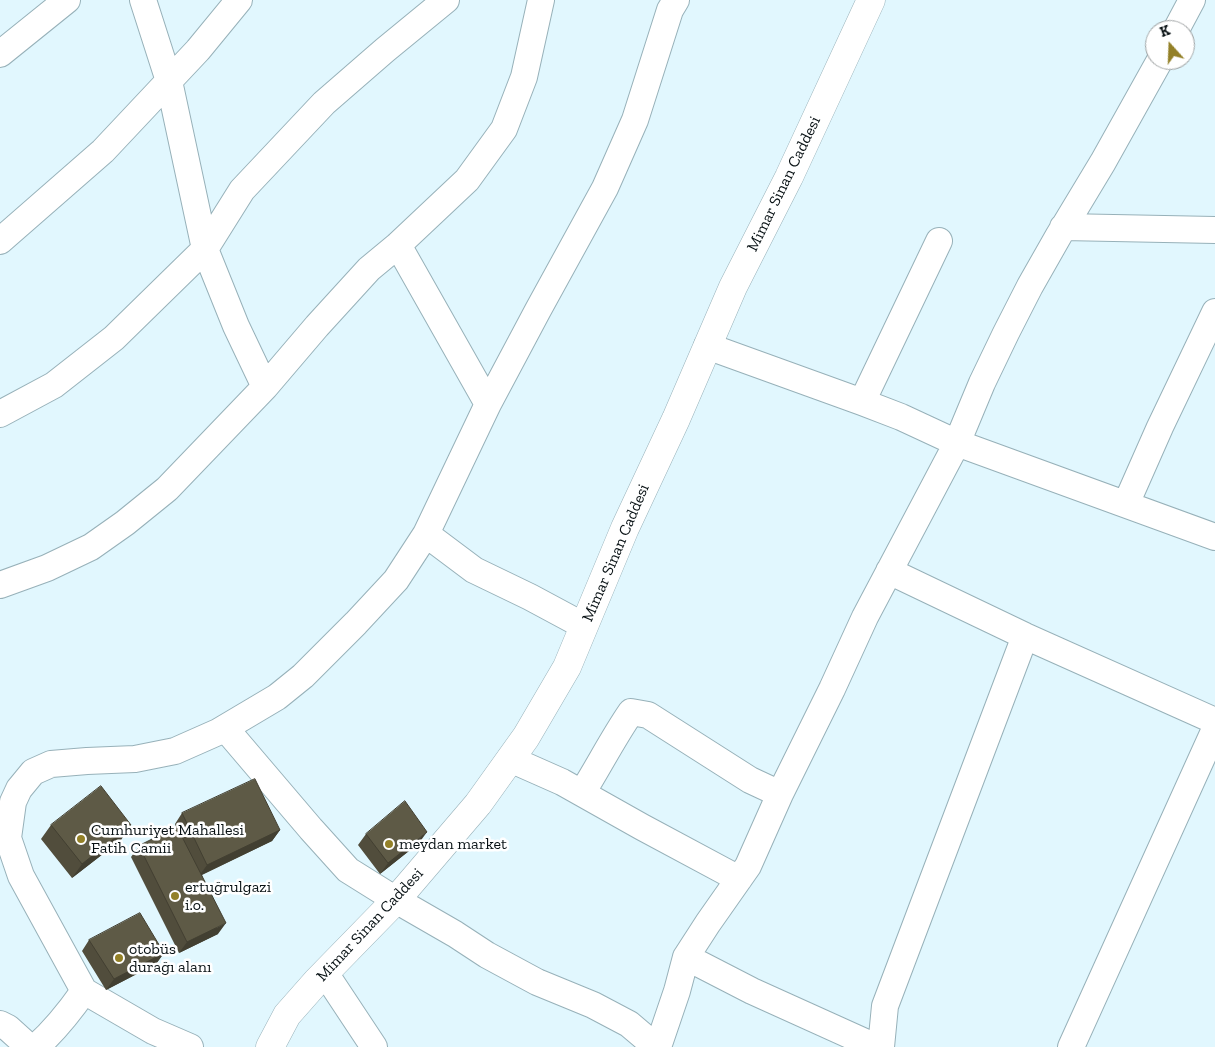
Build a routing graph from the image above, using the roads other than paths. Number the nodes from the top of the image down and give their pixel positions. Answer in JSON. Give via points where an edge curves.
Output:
{"nodes":[{"id":1,"x":67,"y":0,"type":"edge"},
{"id":2,"x":143,"y":0,"type":"edge"},
{"id":3,"x":239,"y":0,"type":"edge"},
{"id":4,"x":446,"y":0,"type":"edge"},
{"id":5,"x":541,"y":0,"type":"edge"},
{"id":6,"x":676,"y":0,"type":"edge"},
{"id":7,"x":871,"y":0,"type":"edge"},
{"id":8,"x":1192,"y":0,"type":"edge"},
{"id":9,"x":1181,"y":20,"type":"edge"},
{"id":10,"x":0,"y":54,"type":"edge"},
{"id":11,"x":1154,"y":70,"type":"edge"},
{"id":12,"x":169,"y":81,"type":"junction"},
{"id":13,"x":1063,"y":227,"type":"junction"},
{"id":14,"x":1215,"y":230,"type":"edge"},
{"id":15,"x":938,"y":241,"type":"dead end"},
{"id":16,"x":0,"y":242,"type":"edge"},
{"id":17,"x":398,"y":245,"type":"junction"},
{"id":18,"x":205,"y":249,"type":"junction"},
{"id":19,"x":1215,"y":312,"type":"edge"},
{"id":20,"x":707,"y":346,"type":"junction"},
{"id":21,"x":265,"y":387,"type":"junction"},
{"id":22,"x":862,"y":402,"type":"junction"},
{"id":23,"x":488,"y":404,"type":"junction"},
{"id":24,"x":0,"y":414,"type":"edge"},
{"id":25,"x":957,"y":443,"type":"junction"},
{"id":26,"x":1126,"y":504,"type":"junction"},
{"id":27,"x":426,"y":534,"type":"junction"},
{"id":28,"x":1215,"y":537,"type":"edge"},
{"id":29,"x":890,"y":571,"type":"junction"},
{"id":30,"x":0,"y":585,"type":"edge"},
{"id":31,"x":584,"y":626,"type":"junction"},
{"id":32,"x":1025,"y":636,"type":"junction"},
{"id":33,"x":1215,"y":721,"type":"edge"},
{"id":34,"x":224,"y":728,"type":"junction"},
{"id":35,"x":1215,"y":729,"type":"edge"},
{"id":36,"x":510,"y":759,"type":"junction"},
{"id":37,"x":582,"y":793,"type":"junction"},
{"id":38,"x":780,"y":794,"type":"junction"},
{"id":39,"x":6,"y":798,"type":"edge"},
{"id":40,"x":8,"y":864,"type":"edge"},
{"id":41,"x":739,"y":879,"type":"junction"},
{"id":42,"x":396,"y":900,"type":"junction"},
{"id":43,"x":686,"y":957,"type":"junction"},
{"id":44,"x":325,"y":973,"type":"junction"},
{"id":45,"x":84,"y":991,"type":"junction"},
{"id":46,"x":0,"y":1024,"type":"edge"},
{"id":47,"x":148,"y":1039,"type":"edge"},
{"id":48,"x":29,"y":1047,"type":"edge"},
{"id":49,"x":36,"y":1047,"type":"edge"},
{"id":50,"x":190,"y":1047,"type":"edge"},
{"id":51,"x":270,"y":1047,"type":"edge"},
{"id":52,"x":374,"y":1047,"type":"edge"},
{"id":53,"x":656,"y":1047,"type":"edge"},
{"id":54,"x":876,"y":1047,"type":"edge"},
{"id":55,"x":881,"y":1047,"type":"edge"},
{"id":56,"x":1071,"y":1047,"type":"edge"}],
"edges":[{"from":1,"to":10,"type":"street"},
{"from":2,"to":12,"type":"street"},
{"from":3,"to":12,"type":"street"},
{"from":4,"to":18,"type":"street","via":[[324,103],[288,140],[242,190]]},
{"from":5,"to":17,"type":"street","via":[[524,77],[504,129],[467,180]]},
{"from":6,"to":23,"type":"street","via":[[635,120],[605,188]]},
{"from":7,"to":20,"type":"street","name":"Mimar Sinan Caddesi"},
{"from":8,"to":9,"type":"street"},
{"from":11,"to":13,"type":"street"},
{"from":12,"to":16,"type":"street","via":[[103,150]]},
{"from":12,"to":18,"type":"street"},
{"from":13,"to":14,"type":"street"},
{"from":13,"to":25,"type":"street","via":[[1006,333]]},
{"from":15,"to":22,"type":"street"},
{"from":17,"to":21,"type":"street","via":[[369,269]]},
{"from":17,"to":23,"type":"street"},
{"from":18,"to":21,"type":"street"},
{"from":18,"to":24,"type":"street","via":[[114,338],[54,385]]},
{"from":19,"to":26,"type":"street"},
{"from":20,"to":22,"type":"street"},
{"from":20,"to":31,"type":"street","name":"Mimar Sinan Caddesi"},
{"from":21,"to":30,"type":"street","via":[[167,489],[125,523],[91,547]]},
{"from":22,"to":25,"type":"street"},
{"from":23,"to":27,"type":"street"},
{"from":25,"to":26,"type":"street"},
{"from":25,"to":29,"type":"street"},
{"from":26,"to":28,"type":"street"},
{"from":27,"to":31,"type":"street","via":[[474,570]]},
{"from":27,"to":34,"type":"street","via":[[396,580],[303,676],[277,697]]},
{"from":29,"to":32,"type":"street"},
{"from":29,"to":38,"type":"street"},
{"from":31,"to":36,"type":"street","name":"Mimar Sinan Caddesi","via":[[567,667]]},
{"from":32,"to":33,"type":"street"},
{"from":32,"to":55,"type":"street","via":[[884,1006]]},
{"from":34,"to":39,"type":"street","via":[[175,751],[135,760],[51,764],[33,772],[19,789]]},
{"from":34,"to":42,"type":"street","via":[[348,870]]},
{"from":35,"to":56,"type":"street"},
{"from":36,"to":37,"type":"street"},
{"from":36,"to":42,"type":"street","name":"Mimar Sinan Caddesi","via":[[478,804]]},
{"from":37,"to":38,"type":"street","via":[[631,712],[648,715],[750,780]]},
{"from":37,"to":41,"type":"street"},
{"from":38,"to":41,"type":"street"},
{"from":39,"to":40,"type":"street"},
{"from":40,"to":45,"type":"street","via":[[21,876]]},
{"from":41,"to":43,"type":"street"},
{"from":42,"to":44,"type":"street","name":"Mimar Sinan Caddesi"},
{"from":42,"to":53,"type":"street","via":[[537,982],[629,1024]]},
{"from":43,"to":53,"type":"street"},
{"from":43,"to":54,"type":"street"},
{"from":44,"to":51,"type":"street","name":"Mimar Sinan Caddesi","via":[[287,1015]]},
{"from":44,"to":52,"type":"street"},
{"from":45,"to":47,"type":"street"},
{"from":45,"to":49,"type":"street"},
{"from":46,"to":48,"type":"street"},
{"from":47,"to":50,"type":"street"}]}
